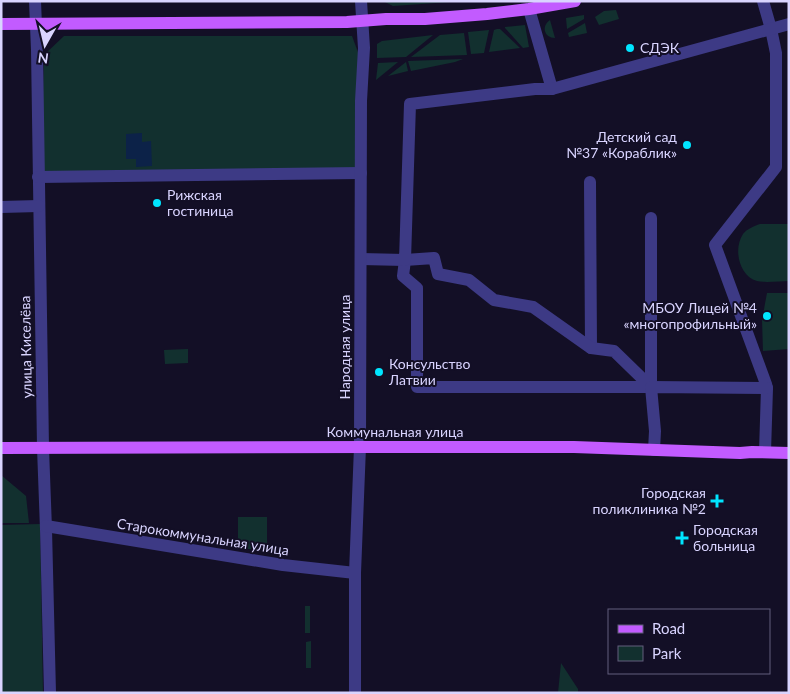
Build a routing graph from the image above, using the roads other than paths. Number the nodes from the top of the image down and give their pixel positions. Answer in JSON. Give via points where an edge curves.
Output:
{"nodes":[{"id":1,"x":35,"y":1,"type":"edge"},
{"id":2,"x":361,"y":1,"type":"edge"},
{"id":3,"x":575,"y":1,"type":"edge"},
{"id":4,"x":762,"y":1,"type":"edge"},
{"id":5,"x":529,"y":9,"type":"junction"},
{"id":6,"x":363,"y":20,"type":"junction"},
{"id":7,"x":1,"y":24,"type":"edge"},
{"id":8,"x":36,"y":24,"type":"junction"},
{"id":9,"x":789,"y":24,"type":"edge"},
{"id":10,"x":771,"y":29,"type":"junction"},
{"id":11,"x":552,"y":89,"type":"junction"},
{"id":12,"x":782,"y":168,"type":"edge"},
{"id":13,"x":361,"y":174,"type":"junction"},
{"id":14,"x":38,"y":177,"type":"junction"},
{"id":15,"x":590,"y":182,"type":"dead end"},
{"id":16,"x":39,"y":206,"type":"junction"},
{"id":17,"x":1,"y":207,"type":"edge"},
{"id":18,"x":651,"y":218,"type":"dead end"},
{"id":19,"x":361,"y":259,"type":"junction"},
{"id":20,"x":405,"y":260,"type":"junction"},
{"id":21,"x":591,"y":348,"type":"junction"},
{"id":22,"x":651,"y":387,"type":"junction"},
{"id":23,"x":767,"y":388,"type":"junction"},
{"id":24,"x":360,"y":447,"type":"junction"},
{"id":25,"x":1,"y":448,"type":"edge"},
{"id":26,"x":42,"y":448,"type":"junction"},
{"id":27,"x":654,"y":450,"type":"junction"},
{"id":28,"x":765,"y":452,"type":"junction"},
{"id":29,"x":789,"y":453,"type":"edge"},
{"id":30,"x":46,"y":526,"type":"junction"},
{"id":31,"x":355,"y":573,"type":"junction"},
{"id":32,"x":50,"y":693,"type":"edge"},
{"id":33,"x":355,"y":693,"type":"edge"}],
"edges":[{"from":1,"to":8,"type":"street","name":"улица Киселёва"},
{"from":2,"to":6,"type":"street","name":"Народная улица"},
{"from":3,"to":5,"type":"main road"},
{"from":4,"to":10,"type":"street"},
{"from":5,"to":6,"type":"main road","via":[[424,19]]},
{"from":5,"to":11,"type":"street"},
{"from":6,"to":8,"type":"main road"},
{"from":6,"to":13,"type":"street","name":"Народная улица"},
{"from":7,"to":8,"type":"main road"},
{"from":8,"to":14,"type":"street","name":"улица Киселёва"},
{"from":9,"to":10,"type":"street"},
{"from":10,"to":11,"type":"street"},
{"from":10,"to":12,"type":"street","via":[[776,53]]},
{"from":11,"to":20,"type":"street","via":[[410,104]]},
{"from":12,"to":23,"type":"street","via":[[715,245]]},
{"from":13,"to":14,"type":"street"},
{"from":13,"to":19,"type":"street","name":"Народная улица"},
{"from":14,"to":16,"type":"street","name":"улица Киселёва"},
{"from":15,"to":21,"type":"street"},
{"from":16,"to":17,"type":"street"},
{"from":16,"to":26,"type":"street","name":"улица Киселёва"},
{"from":18,"to":22,"type":"street"},
{"from":19,"to":20,"type":"street"},
{"from":19,"to":24,"type":"street","name":"Народная улица"},
{"from":20,"to":21,"type":"street","via":[[434,258],[438,274],[470,280],[494,300],[533,307]]},
{"from":20,"to":22,"type":"street","via":[[403,276],[417,288],[417,387]]},
{"from":21,"to":22,"type":"street","via":[[614,351]]},
{"from":22,"to":23,"type":"street"},
{"from":22,"to":27,"type":"street"},
{"from":23,"to":28,"type":"street"},
{"from":24,"to":26,"type":"main road","name":"Коммунальная улица"},
{"from":24,"to":27,"type":"main road","name":"Коммунальная улица"},
{"from":24,"to":31,"type":"street","name":"Народная улица"},
{"from":25,"to":26,"type":"main road","name":"Коммунальная улица"},
{"from":26,"to":30,"type":"street","name":"улица Киселёва"},
{"from":27,"to":28,"type":"main road","name":"Коммунальная улица"},
{"from":28,"to":29,"type":"main road","name":"Коммунальная улица"},
{"from":30,"to":31,"type":"street","name":"Старокоммунальная улица","via":[[302,568]]},
{"from":30,"to":32,"type":"street","name":"улица Киселёва"},
{"from":31,"to":33,"type":"street","name":"Народная улица"}]}
